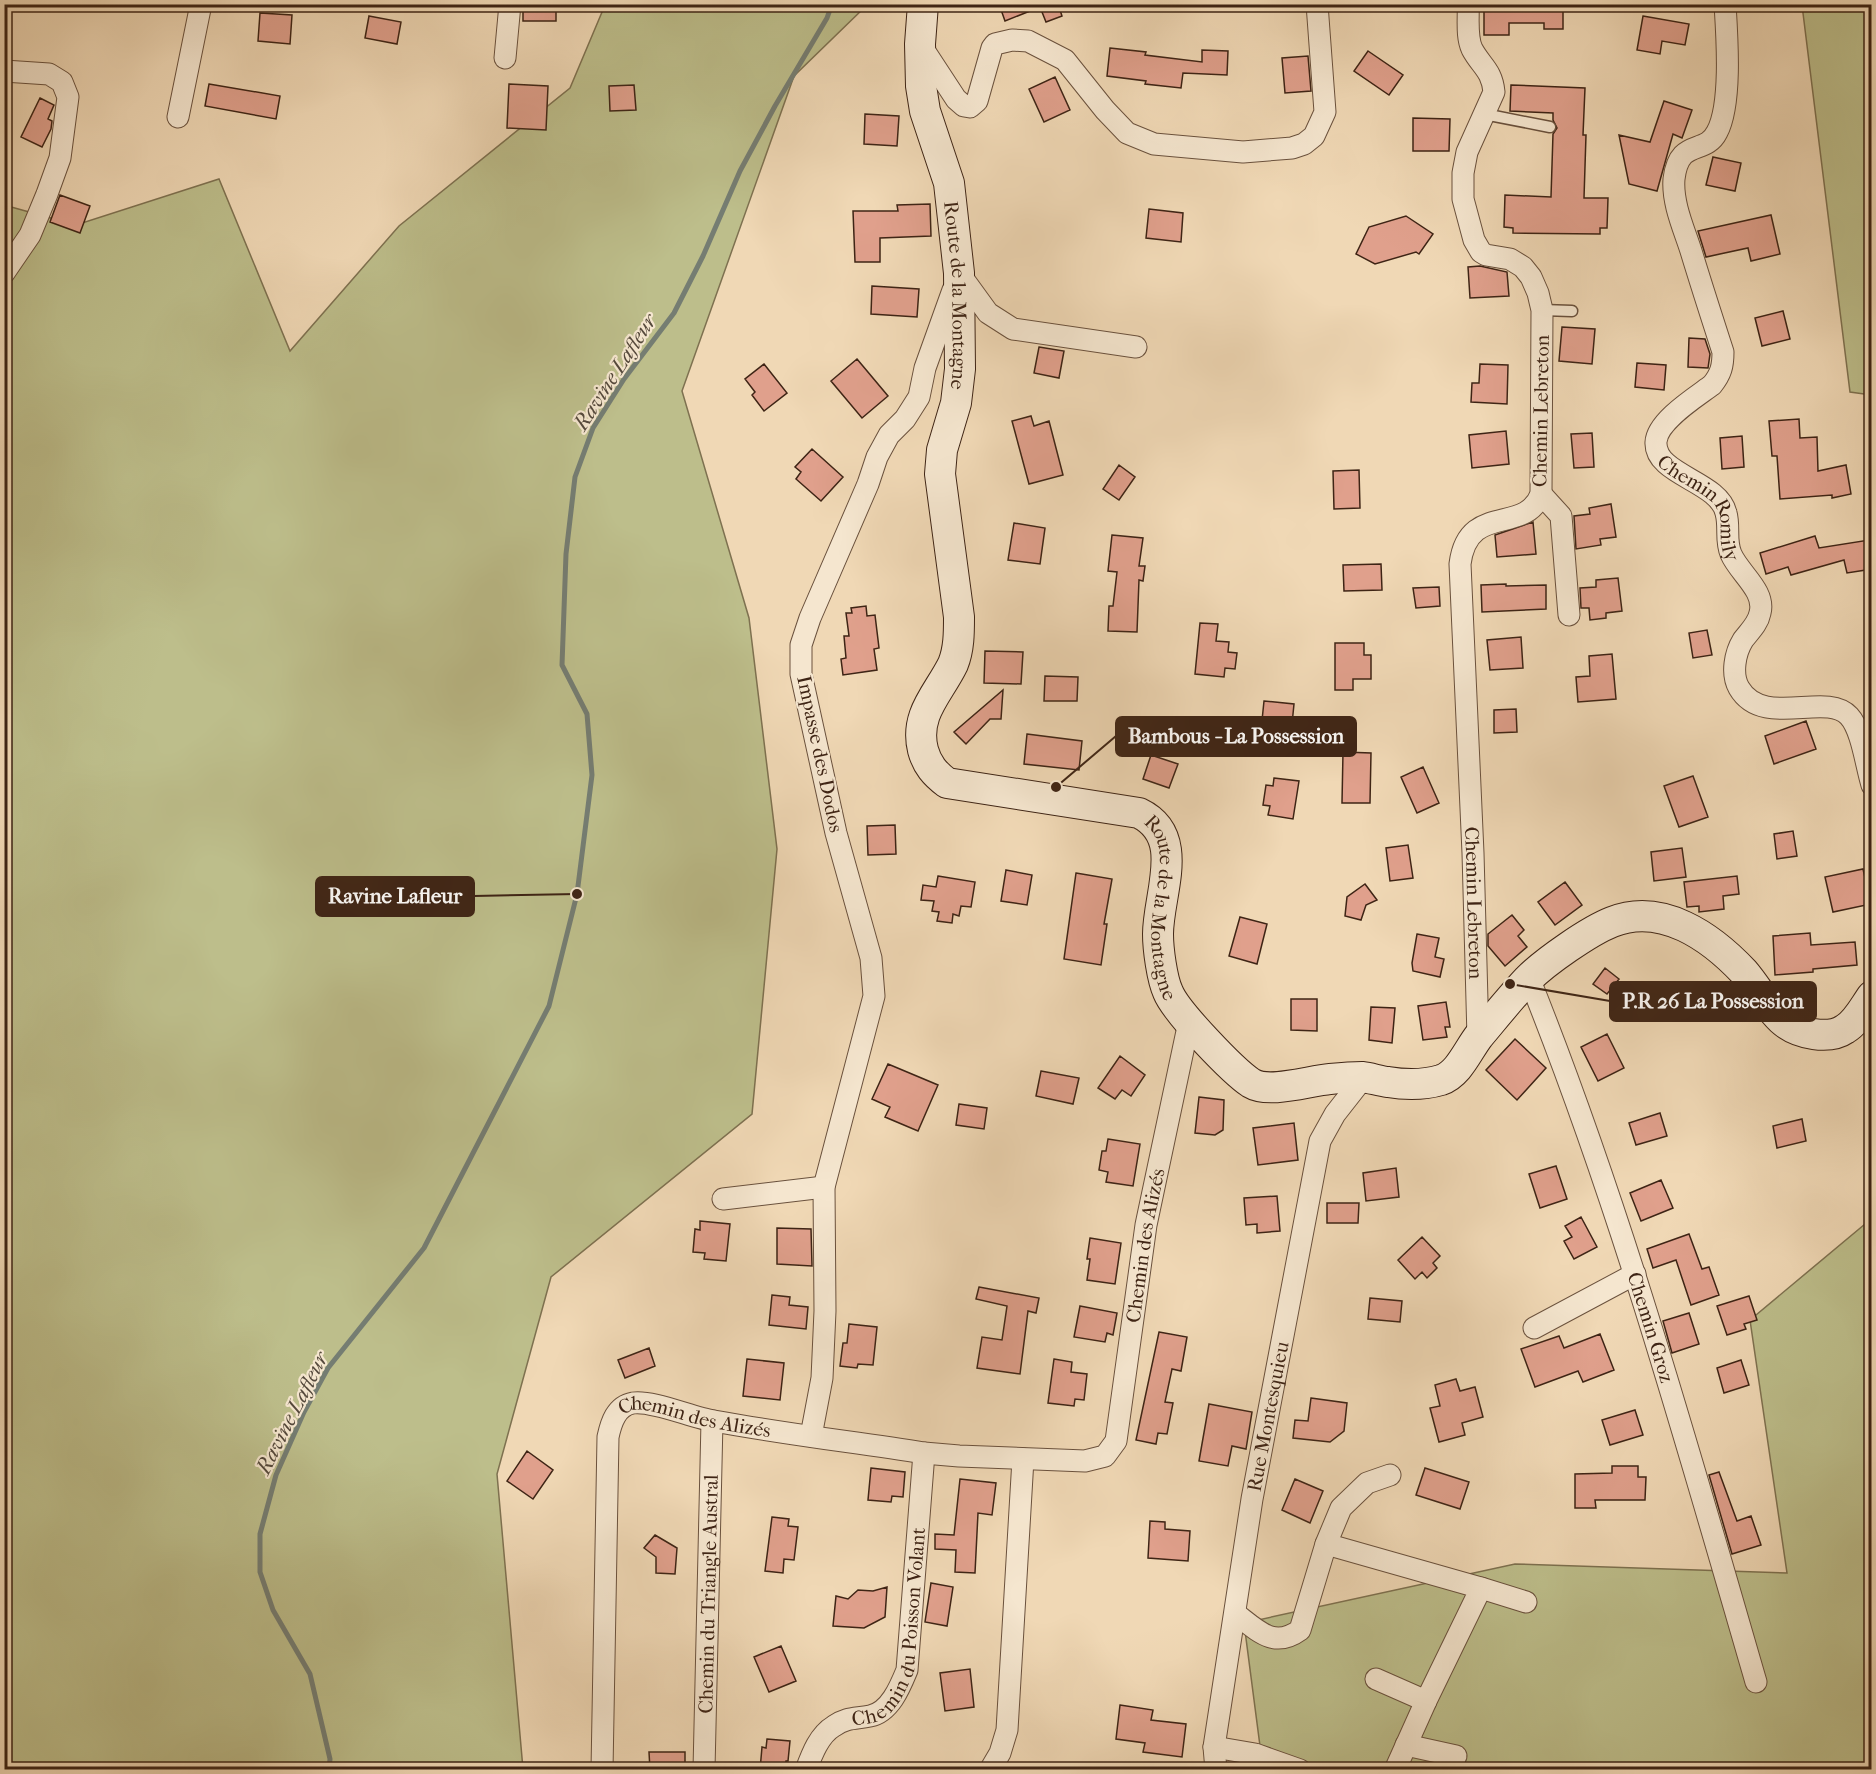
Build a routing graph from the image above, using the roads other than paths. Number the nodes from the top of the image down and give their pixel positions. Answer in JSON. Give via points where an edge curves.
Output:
{"nodes":[{"id":1,"x":201,"y":4,"type":"edge"},
{"id":2,"x":510,"y":4,"type":"edge"},
{"id":3,"x":923,"y":4,"type":"edge"},
{"id":4,"x":1317,"y":4,"type":"edge"},
{"id":5,"x":1468,"y":4,"type":"edge"},
{"id":6,"x":1725,"y":4,"type":"edge"},
{"id":7,"x":920,"y":44,"type":"junction"},
{"id":8,"x":505,"y":58,"type":"dead end"},
{"id":9,"x":4,"y":71,"type":"edge"},
{"id":10,"x":1484,"y":114,"type":"junction"},
{"id":11,"x":178,"y":117,"type":"dead end"},
{"id":12,"x":1550,"y":127,"type":"dead end"},
{"id":13,"x":4,"y":273,"type":"edge"},
{"id":14,"x":959,"y":273,"type":"junction"},
{"id":15,"x":1542,"y":310,"type":"junction"},
{"id":16,"x":1572,"y":311,"type":"dead end"},
{"id":17,"x":1136,"y":347,"type":"dead end"},
{"id":18,"x":1541,"y":494,"type":"junction"},
{"id":19,"x":1569,"y":615,"type":"dead end"},
{"id":20,"x":1863,"y":724,"type":"edge"},
{"id":21,"x":1872,"y":785,"type":"edge"},
{"id":22,"x":1529,"y":978,"type":"junction"},
{"id":23,"x":1872,"y":996,"type":"edge"},
{"id":24,"x":1189,"y":1022,"type":"junction"},
{"id":25,"x":1478,"y":1038,"type":"junction"},
{"id":26,"x":1364,"y":1077,"type":"junction"},
{"id":27,"x":824,"y":1187,"type":"junction"},
{"id":28,"x":723,"y":1199,"type":"dead end"},
{"id":29,"x":1635,"y":1274,"type":"junction"},
{"id":30,"x":1534,"y":1328,"type":"dead end"},
{"id":31,"x":712,"y":1421,"type":"junction"},
{"id":32,"x":811,"y":1436,"type":"junction"},
{"id":33,"x":924,"y":1453,"type":"junction"},
{"id":34,"x":1023,"y":1459,"type":"junction"},
{"id":35,"x":1390,"y":1475,"type":"dead end"},
{"id":36,"x":1326,"y":1544,"type":"junction"},
{"id":37,"x":1481,"y":1588,"type":"junction"},
{"id":38,"x":1526,"y":1602,"type":"dead end"},
{"id":39,"x":1236,"y":1614,"type":"junction"},
{"id":40,"x":1376,"y":1679,"type":"dead end"},
{"id":41,"x":1756,"y":1682,"type":"dead end"},
{"id":42,"x":1426,"y":1701,"type":"junction"},
{"id":43,"x":1406,"y":1745,"type":"junction"},
{"id":44,"x":1214,"y":1747,"type":"junction"},
{"id":45,"x":1456,"y":1756,"type":"dead end"},
{"id":46,"x":602,"y":1770,"type":"edge"},
{"id":47,"x":704,"y":1770,"type":"edge"},
{"id":48,"x":806,"y":1770,"type":"edge"},
{"id":49,"x":990,"y":1770,"type":"edge"},
{"id":50,"x":1215,"y":1770,"type":"edge"},
{"id":51,"x":1300,"y":1770,"type":"edge"},
{"id":52,"x":1395,"y":1770,"type":"edge"}],
"edges":[{"from":1,"to":11,"type":"street"},
{"from":2,"to":8,"type":"street"},
{"from":3,"to":7,"type":"main road","name":"Route de la Montagne"},
{"from":4,"to":7,"type":"street","via":[[1325,112],[1314,136],[1292,148],[1243,152],[1154,144],[1140,139],[1127,133],[1105,110],[1065,60],[1028,41],[995,44],[976,102],[964,106]]},
{"from":5,"to":10,"type":"street","name":"Chemin Lebreton","via":[[1469,37],[1493,81],[1494,92]]},
{"from":6,"to":20,"type":"street","name":"Chemin Romily","via":[[1723,115],[1711,140],[1683,153],[1674,180],[1679,213],[1723,352],[1723,366],[1712,385],[1661,426],[1657,450],[1671,467],[1695,481],[1724,507],[1730,553],[1761,603],[1760,613],[1738,650],[1735,664],[1739,688],[1761,706],[1831,708]]},
{"from":7,"to":14,"type":"main road","name":"Route de la Montagne","via":[[925,111],[949,183]]},
{"from":9,"to":13,"type":"street","via":[[49,74],[62,82],[68,98],[60,158],[48,194],[30,236]]},
{"from":10,"to":12,"type":"lane"},
{"from":10,"to":15,"type":"street","name":"Chemin Lebreton","via":[[1467,152],[1463,172],[1463,199],[1474,240],[1486,255],[1510,259],[1523,267],[1532,277]]},
{"from":14,"to":17,"type":"street","via":[[988,313],[1013,329]]},
{"from":14,"to":24,"type":"main road","name":"Route de la Montagne","via":[[960,369],[940,474],[959,640],[954,662],[920,727],[924,754],[947,783],[1150,818],[1159,828],[1166,851],[1158,935],[1164,973],[1168,992]]},
{"from":14,"to":27,"type":"street","name":"Impasse des Dodos","via":[[919,397],[889,435],[878,457],[801,645],[801,674],[836,833],[871,958],[874,996]]},
{"from":15,"to":16,"type":"lane"},
{"from":15,"to":18,"type":"street","name":"Chemin Lebreton"},
{"from":18,"to":19,"type":"street","via":[[1561,516]]},
{"from":18,"to":25,"type":"street","name":"Chemin Lebreton","via":[[1538,503],[1523,514],[1491,522],[1468,537],[1460,564]]},
{"from":20,"to":21,"type":"street","name":"Chemin Romily"},
{"from":22,"to":23,"type":"main road","name":"Route de la Montagne","via":[[1613,922],[1637,917],[1664,918],[1684,925],[1722,952],[1785,1023],[1804,1031],[1831,1035],[1844,1030]]},
{"from":22,"to":25,"type":"main road","name":"Route de la Montagne"},
{"from":22,"to":29,"type":"street","name":"Chemin Groz","via":[[1564,1063]]},
{"from":24,"to":26,"type":"main road","name":"Route de la Montagne","via":[[1252,1084],[1265,1088]]},
{"from":24,"to":34,"type":"street","name":"Chemin des Alizés","via":[[1146,1225],[1116,1442],[1105,1456],[1085,1461]]},
{"from":25,"to":26,"type":"main road","name":"Route de la Montagne","via":[[1445,1078],[1410,1085]]},
{"from":26,"to":39,"type":"street","name":"Rue Montesquieu","via":[[1320,1141],[1252,1499]]},
{"from":27,"to":28,"type":"street"},
{"from":27,"to":32,"type":"street","name":"Impasse des Dodos","via":[[822,1378]]},
{"from":29,"to":30,"type":"street"},
{"from":29,"to":41,"type":"street","name":"Chemin Groz"},
{"from":31,"to":32,"type":"street","name":"Chemin des Alizés"},
{"from":31,"to":46,"type":"street","name":"Chemin des Alizés","via":[[632,1403],[612,1419],[608,1437]]},
{"from":31,"to":47,"type":"street","name":"Chemin du Triangle Austral"},
{"from":32,"to":33,"type":"street","name":"Chemin des Alizés"},
{"from":33,"to":34,"type":"street","name":"Chemin des Alizés"},
{"from":33,"to":48,"type":"street","name":"Chemin du Poisson Volant","via":[[907,1670],[899,1690],[879,1713],[851,1717],[825,1733]]},
{"from":34,"to":49,"type":"street","via":[[1007,1730]]},
{"from":35,"to":36,"type":"street","via":[[1367,1483],[1347,1501]]},
{"from":36,"to":37,"type":"street"},
{"from":36,"to":39,"type":"street","via":[[1300,1630],[1284,1638],[1263,1635]]},
{"from":37,"to":38,"type":"street"},
{"from":37,"to":42,"type":"street"},
{"from":39,"to":44,"type":"street","name":"Rue Montesquieu"},
{"from":40,"to":42,"type":"street"},
{"from":42,"to":43,"type":"street"},
{"from":43,"to":45,"type":"street"},
{"from":43,"to":52,"type":"street"},
{"from":44,"to":50,"type":"street","name":"Rue Montesquieu"},
{"from":44,"to":51,"type":"street","via":[[1255,1754]]}]}
